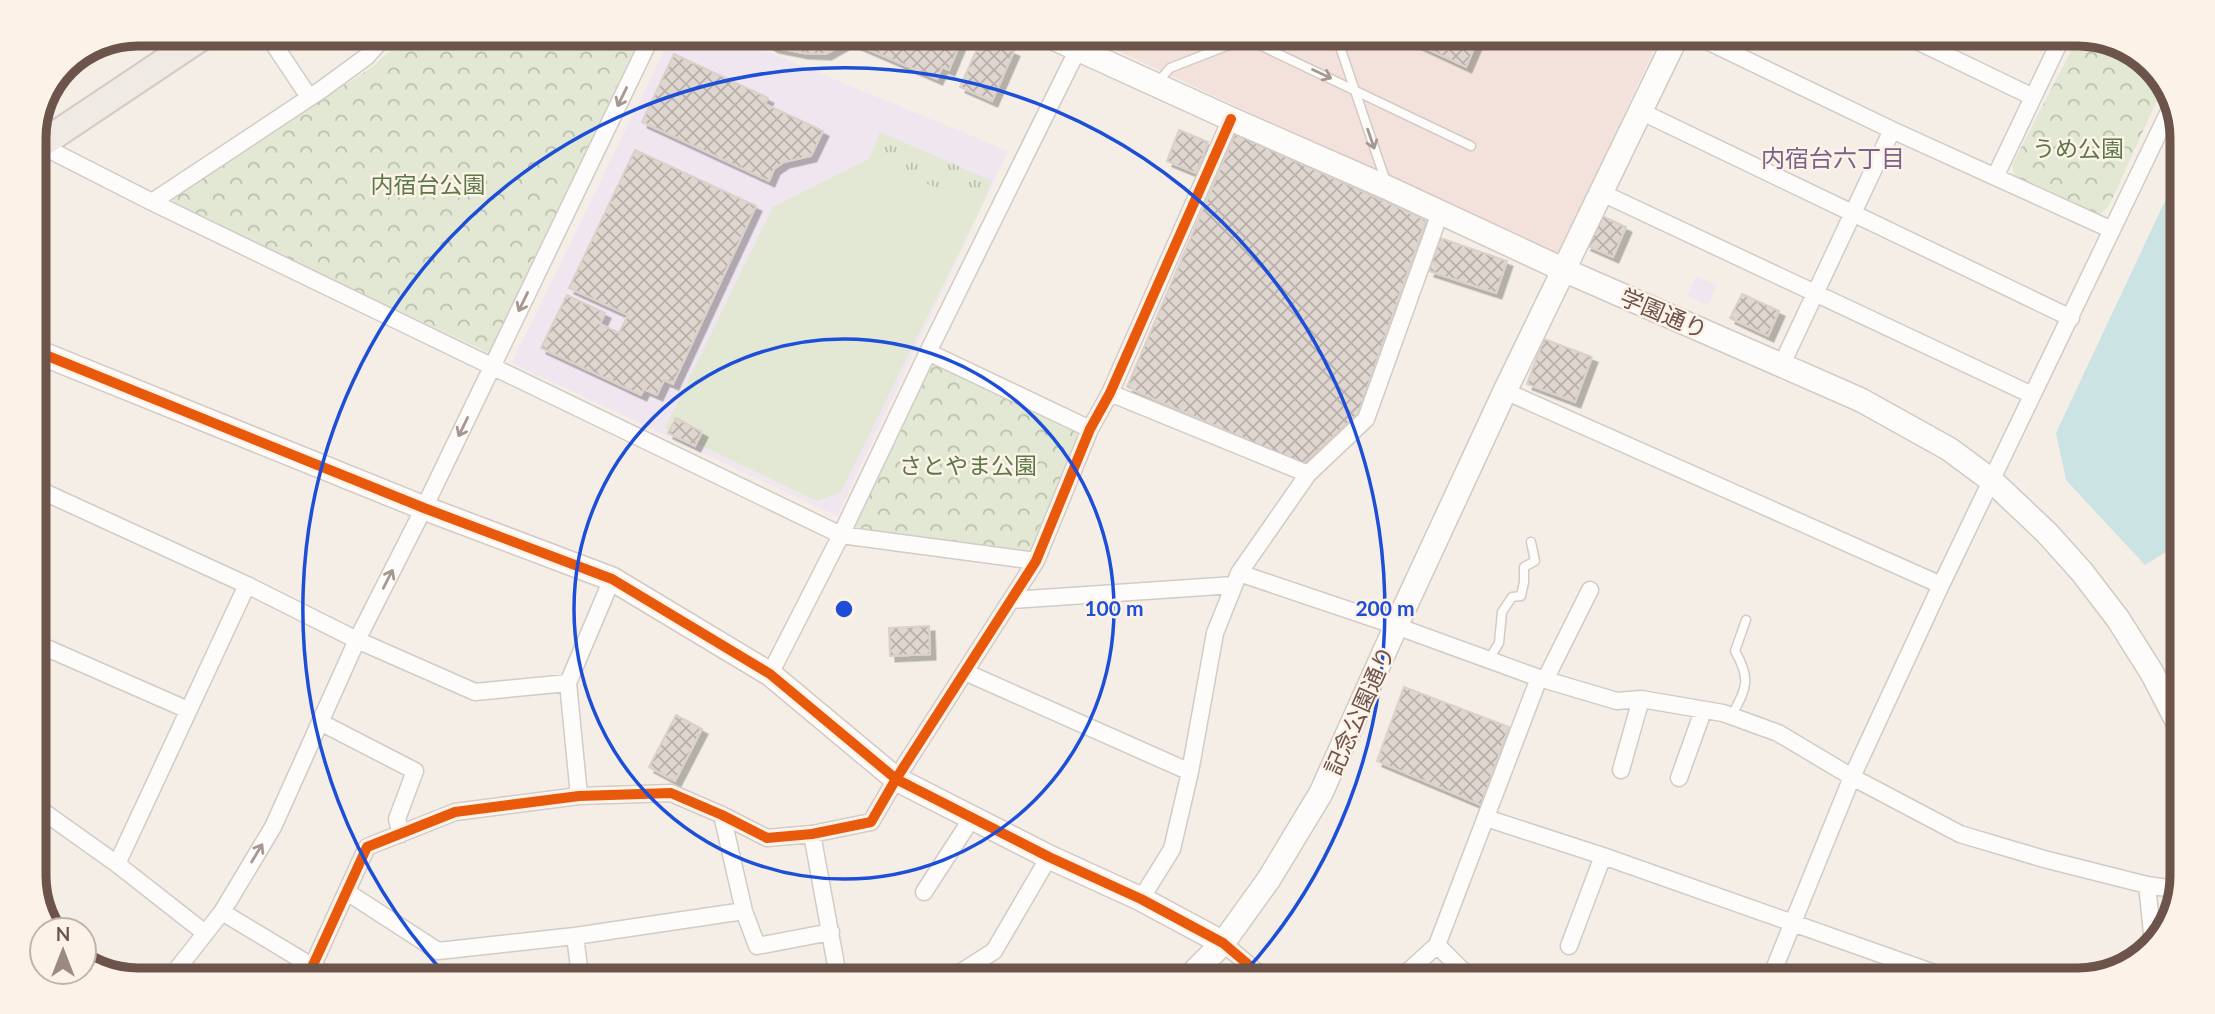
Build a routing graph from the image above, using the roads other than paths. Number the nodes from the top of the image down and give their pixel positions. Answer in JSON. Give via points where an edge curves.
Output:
{"nodes":[{"id":1,"x":170,"y":46,"type":"edge"},
{"id":2,"x":188,"y":46,"type":"edge"},
{"id":3,"x":275,"y":46,"type":"edge"},
{"id":4,"x":376,"y":46,"type":"edge"},
{"id":5,"x":647,"y":46,"type":"edge"},
{"id":6,"x":1071,"y":46,"type":"edge"},
{"id":7,"x":1226,"y":46,"type":"edge"},
{"id":8,"x":1263,"y":46,"type":"edge"},
{"id":9,"x":1340,"y":46,"type":"edge"},
{"id":10,"x":1672,"y":46,"type":"edge"},
{"id":11,"x":1717,"y":46,"type":"edge"},
{"id":12,"x":1927,"y":46,"type":"edge"},
{"id":13,"x":2058,"y":46,"type":"edge"},
{"id":14,"x":1078,"y":49,"type":"junction"},
{"id":15,"x":181,"y":51,"type":"junction"},
{"id":16,"x":1157,"y":85,"type":"junction"},
{"id":17,"x":1354,"y":89,"type":"junction"},
{"id":18,"x":309,"y":97,"type":"junction"},
{"id":19,"x":2033,"y":97,"type":"junction"},
{"id":20,"x":1642,"y":112,"type":"junction"},
{"id":21,"x":2167,"y":115,"type":"edge"},
{"id":22,"x":1231,"y":120,"type":"junction"},
{"id":23,"x":1892,"y":130,"type":"junction"},
{"id":24,"x":46,"y":142,"type":"edge"},
{"id":25,"x":1471,"y":146,"type":"dead end"},
{"id":26,"x":46,"y":152,"type":"edge"},
{"id":27,"x":1995,"y":177,"type":"junction"},
{"id":28,"x":1388,"y":188,"type":"junction"},
{"id":29,"x":1602,"y":193,"type":"junction"},
{"id":30,"x":152,"y":202,"type":"junction"},
{"id":31,"x":1440,"y":213,"type":"junction"},
{"id":32,"x":1852,"y":213,"type":"junction"},
{"id":33,"x":2112,"y":230,"type":"junction"},
{"id":34,"x":1564,"y":270,"type":"junction"},
{"id":35,"x":1815,"y":294,"type":"junction"},
{"id":36,"x":2071,"y":317,"type":"junction"},
{"id":37,"x":928,"y":352,"type":"junction"},
{"id":38,"x":46,"y":355,"type":"edge"},
{"id":39,"x":1782,"y":364,"type":"junction"},
{"id":40,"x":492,"y":365,"type":"junction"},
{"id":41,"x":1506,"y":391,"type":"junction"},
{"id":42,"x":1110,"y":393,"type":"junction"},
{"id":43,"x":2032,"y":395,"type":"junction"},
{"id":44,"x":1090,"y":429,"type":"junction"},
{"id":45,"x":1308,"y":474,"type":"junction"},
{"id":46,"x":1991,"y":480,"type":"junction"},
{"id":47,"x":46,"y":493,"type":"edge"},
{"id":48,"x":424,"y":508,"type":"junction"},
{"id":49,"x":841,"y":535,"type":"junction"},
{"id":50,"x":1531,"y":542,"type":"dead end"},
{"id":51,"x":1035,"y":561,"type":"junction"},
{"id":52,"x":612,"y":579,"type":"junction"},
{"id":53,"x":1236,"y":579,"type":"junction"},
{"id":54,"x":1941,"y":584,"type":"junction"},
{"id":55,"x":247,"y":585,"type":"junction"},
{"id":56,"x":1590,"y":590,"type":"dead end"},
{"id":57,"x":1011,"y":600,"type":"junction"},
{"id":58,"x":1746,"y":620,"type":"dead end"},
{"id":59,"x":1396,"y":626,"type":"junction"},
{"id":60,"x":357,"y":640,"type":"junction"},
{"id":61,"x":46,"y":648,"type":"edge"},
{"id":62,"x":1489,"y":659,"type":"junction"},
{"id":63,"x":965,"y":672,"type":"junction"},
{"id":64,"x":770,"y":674,"type":"junction"},
{"id":65,"x":1542,"y":679,"type":"junction"},
{"id":66,"x":568,"y":683,"type":"junction"},
{"id":67,"x":1641,"y":699,"type":"junction"},
{"id":68,"x":2170,"y":707,"type":"edge"},
{"id":69,"x":188,"y":710,"type":"junction"},
{"id":70,"x":1703,"y":710,"type":"junction"},
{"id":71,"x":1731,"y":717,"type":"junction"},
{"id":72,"x":320,"y":722,"type":"junction"},
{"id":73,"x":1620,"y":770,"type":"dead end"},
{"id":74,"x":1190,"y":772,"type":"junction"},
{"id":75,"x":1852,"y":777,"type":"junction"},
{"id":76,"x":1679,"y":778,"type":"dead end"},
{"id":77,"x":896,"y":779,"type":"junction"},
{"id":78,"x":579,"y":796,"type":"junction"},
{"id":79,"x":46,"y":814,"type":"edge"},
{"id":80,"x":722,"y":815,"type":"junction"},
{"id":81,"x":972,"y":818,"type":"junction"},
{"id":82,"x":1486,"y":818,"type":"junction"},
{"id":83,"x":401,"y":834,"type":"junction"},
{"id":84,"x":811,"y":834,"type":"junction"},
{"id":85,"x":1603,"y":856,"type":"junction"},
{"id":86,"x":1049,"y":857,"type":"junction"},
{"id":87,"x":117,"y":864,"type":"junction"},
{"id":88,"x":2147,"y":885,"type":"junction"},
{"id":89,"x":2169,"y":888,"type":"edge"},
{"id":90,"x":347,"y":892,"type":"junction"},
{"id":91,"x":924,"y":892,"type":"dead end"},
{"id":92,"x":1141,"y":899,"type":"junction"},
{"id":93,"x":744,"y":911,"type":"junction"},
{"id":94,"x":222,"y":912,"type":"junction"},
{"id":95,"x":1792,"y":922,"type":"junction"},
{"id":96,"x":2151,"y":931,"type":"edge"},
{"id":97,"x":831,"y":932,"type":"junction"},
{"id":98,"x":205,"y":933,"type":"junction"},
{"id":99,"x":575,"y":936,"type":"junction"},
{"id":100,"x":1223,"y":943,"type":"junction"},
{"id":101,"x":1437,"y":945,"type":"junction"},
{"id":102,"x":1569,"y":946,"type":"dead end"},
{"id":103,"x":178,"y":968,"type":"edge"},
{"id":104,"x":317,"y":968,"type":"edge"},
{"id":105,"x":319,"y":968,"type":"edge"},
{"id":106,"x":579,"y":968,"type":"edge"},
{"id":107,"x":837,"y":968,"type":"edge"},
{"id":108,"x":967,"y":968,"type":"edge"},
{"id":109,"x":1198,"y":968,"type":"edge"},
{"id":110,"x":1252,"y":968,"type":"edge"},
{"id":111,"x":1412,"y":968,"type":"edge"},
{"id":112,"x":1459,"y":968,"type":"edge"},
{"id":113,"x":1774,"y":968,"type":"edge"},
{"id":114,"x":1920,"y":968,"type":"edge"}],
"edges":[{"from":1,"to":15,"type":"street"},
{"from":2,"to":15,"type":"main road"},
{"from":3,"to":18,"type":"street"},
{"from":4,"to":18,"type":"street"},
{"from":5,"to":40,"type":"street","one_way":true},
{"from":6,"to":14,"type":"street","name":"学園通り"},
{"from":7,"to":16,"type":"lane","via":[[1170,68]]},
{"from":8,"to":17,"type":"lane","one_way":true},
{"from":9,"to":17,"type":"lane"},
{"from":10,"to":20,"type":"street","name":"記念公園通り"},
{"from":11,"to":23,"type":"street"},
{"from":12,"to":19,"type":"street"},
{"from":13,"to":19,"type":"street"},
{"from":14,"to":16,"type":"street","name":"学園通り"},
{"from":14,"to":37,"type":"street"},
{"from":15,"to":24,"type":"main road"},
{"from":16,"to":22,"type":"street","name":"学園通り"},
{"from":17,"to":25,"type":"lane"},
{"from":17,"to":28,"type":"lane","one_way":true},
{"from":18,"to":30,"type":"street"},
{"from":19,"to":27,"type":"street"},
{"from":20,"to":29,"type":"street","name":"記念公園通り"},
{"from":20,"to":32,"type":"street"},
{"from":21,"to":33,"type":"street"},
{"from":22,"to":28,"type":"street","name":"学園通り"},
{"from":22,"to":42,"type":"street"},
{"from":23,"to":27,"type":"street"},
{"from":23,"to":32,"type":"street"},
{"from":26,"to":30,"type":"street"},
{"from":27,"to":33,"type":"street"},
{"from":28,"to":31,"type":"street","name":"学園通り"},
{"from":29,"to":34,"type":"street","name":"記念公園通り"},
{"from":29,"to":35,"type":"street"},
{"from":30,"to":40,"type":"street"},
{"from":31,"to":34,"type":"street","name":"学園通り"},
{"from":31,"to":45,"type":"street","via":[[1366,419]]},
{"from":32,"to":35,"type":"street"},
{"from":32,"to":36,"type":"street"},
{"from":33,"to":36,"type":"street"},
{"from":34,"to":39,"type":"street","name":"学園通り"},
{"from":34,"to":41,"type":"street","name":"記念公園通り"},
{"from":35,"to":39,"type":"street"},
{"from":35,"to":43,"type":"street"},
{"from":36,"to":43,"type":"street"},
{"from":37,"to":44,"type":"street"},
{"from":37,"to":49,"type":"street"},
{"from":38,"to":48,"type":"street"},
{"from":39,"to":46,"type":"street","name":"学園通り","via":[[1907,425]]},
{"from":40,"to":48,"type":"street","one_way":true},
{"from":40,"to":49,"type":"street"},
{"from":41,"to":54,"type":"street"},
{"from":41,"to":59,"type":"street","name":"記念公園通り"},
{"from":42,"to":44,"type":"street"},
{"from":42,"to":45,"type":"street"},
{"from":43,"to":46,"type":"street"},
{"from":44,"to":51,"type":"street"},
{"from":45,"to":53,"type":"street"},
{"from":46,"to":54,"type":"street"},
{"from":46,"to":68,"type":"street","name":"学園通り","via":[[2082,572],[2118,619]]},
{"from":47,"to":55,"type":"street"},
{"from":48,"to":52,"type":"street"},
{"from":60,"to":48,"type":"street","one_way":true},
{"from":49,"to":51,"type":"street"},
{"from":49,"to":64,"type":"street"},
{"from":50,"to":62,"type":"lane","via":[[1535,561],[1524,567],[1521,596],[1512,597],[1502,612],[1499,643]]},
{"from":51,"to":57,"type":"street"},
{"from":52,"to":64,"type":"street"},
{"from":52,"to":66,"type":"street"},
{"from":53,"to":57,"type":"street"},
{"from":53,"to":59,"type":"street"},
{"from":53,"to":74,"type":"street","via":[[1215,634]]},
{"from":54,"to":75,"type":"street"},
{"from":55,"to":60,"type":"street"},
{"from":55,"to":69,"type":"street"},
{"from":56,"to":65,"type":"street"},
{"from":57,"to":63,"type":"street"},
{"from":58,"to":71,"type":"lane","via":[[1735,651],[1747,681]]},
{"from":59,"to":62,"type":"street"},
{"from":59,"to":100,"type":"street","name":"記念公園通り","via":[[1321,793],[1269,880]]},
{"from":60,"to":66,"type":"street","via":[[475,692]]},
{"from":60,"to":72,"type":"street"},
{"from":61,"to":69,"type":"street"},
{"from":62,"to":65,"type":"street"},
{"from":63,"to":74,"type":"street"},
{"from":63,"to":77,"type":"street"},
{"from":64,"to":77,"type":"street"},
{"from":65,"to":67,"type":"street","via":[[1617,701]]},
{"from":65,"to":82,"type":"street"},
{"from":66,"to":78,"type":"street"},
{"from":67,"to":70,"type":"street"},
{"from":67,"to":73,"type":"street"},
{"from":69,"to":87,"type":"street"},
{"from":70,"to":71,"type":"street"},
{"from":70,"to":76,"type":"street"},
{"from":71,"to":75,"type":"street","via":[[1778,733]]},
{"from":72,"to":83,"type":"street","via":[[415,771],[397,819]]},
{"from":94,"to":72,"type":"street","one_way":true,"via":[[273,827]]},
{"from":74,"to":92,"type":"street","via":[[1172,849]]},
{"from":75,"to":88,"type":"street","via":[[1960,835]]},
{"from":75,"to":95,"type":"street"},
{"from":77,"to":81,"type":"street"},
{"from":77,"to":84,"type":"street","via":[[871,822]]},
{"from":78,"to":80,"type":"street","via":[[671,793]]},
{"from":78,"to":83,"type":"street","via":[[455,812]]},
{"from":79,"to":87,"type":"street"},
{"from":80,"to":84,"type":"street","via":[[767,838]]},
{"from":80,"to":93,"type":"street"},
{"from":81,"to":86,"type":"street"},
{"from":81,"to":91,"type":"street"},
{"from":82,"to":85,"type":"street"},
{"from":82,"to":101,"type":"street"},
{"from":83,"to":90,"type":"street","via":[[367,847]]},
{"from":84,"to":97,"type":"street"},
{"from":85,"to":95,"type":"street"},
{"from":85,"to":102,"type":"street"},
{"from":86,"to":92,"type":"street"},
{"from":86,"to":108,"type":"street","via":[[994,951]]},
{"from":87,"to":98,"type":"street"},
{"from":88,"to":89,"type":"street"},
{"from":88,"to":96,"type":"street"},
{"from":90,"to":99,"type":"street","via":[[438,951]]},
{"from":90,"to":105,"type":"street"},
{"from":92,"to":100,"type":"street"},
{"from":93,"to":97,"type":"street","via":[[757,946]]},
{"from":93,"to":99,"type":"street"},
{"from":94,"to":98,"type":"street"},
{"from":94,"to":104,"type":"street"},
{"from":95,"to":113,"type":"street"},
{"from":95,"to":114,"type":"street"},
{"from":97,"to":107,"type":"street"},
{"from":98,"to":103,"type":"street"},
{"from":99,"to":106,"type":"street"},
{"from":100,"to":109,"type":"street","name":"記念公園通り"},
{"from":100,"to":110,"type":"street"},
{"from":101,"to":111,"type":"street"},
{"from":101,"to":112,"type":"street"}]}
